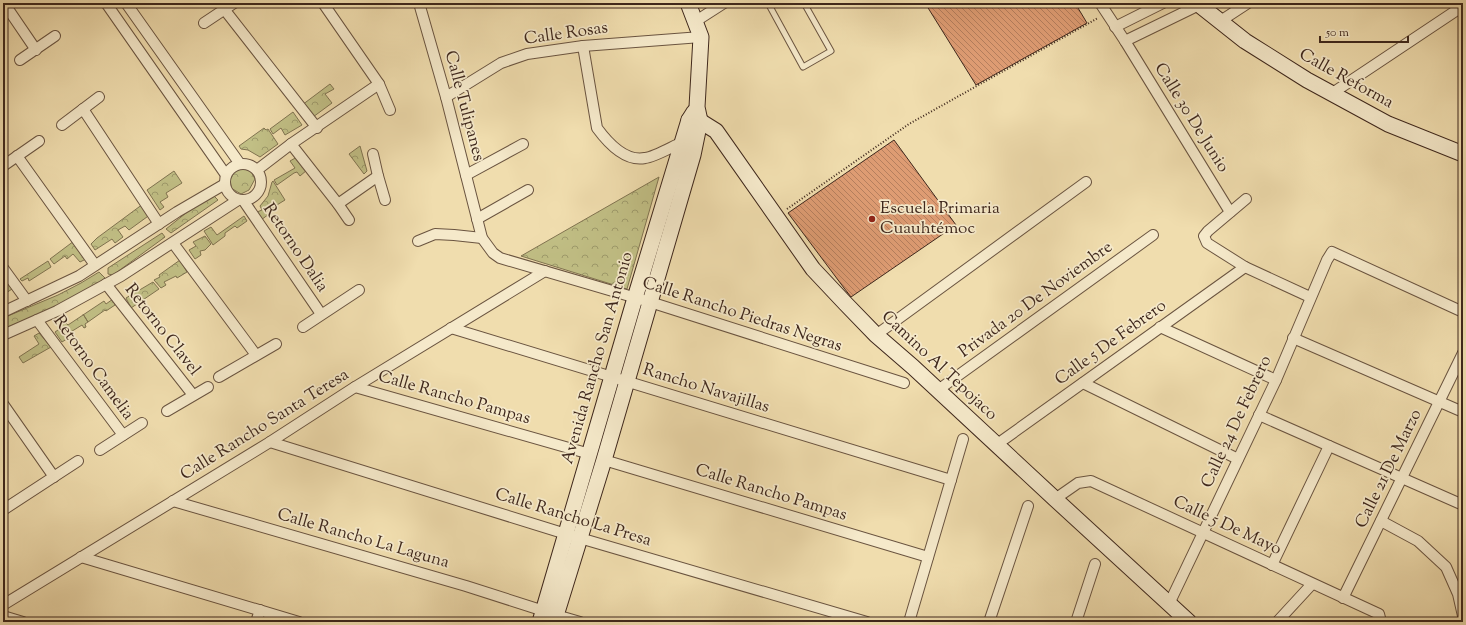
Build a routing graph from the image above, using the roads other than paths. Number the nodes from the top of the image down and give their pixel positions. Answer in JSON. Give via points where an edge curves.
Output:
{"nodes":[{"id":1,"x":4,"y":3,"type":"edge"},
{"id":2,"x":106,"y":3,"type":"edge"},
{"id":3,"x":126,"y":3,"type":"edge"},
{"id":4,"x":234,"y":3,"type":"edge"},
{"id":5,"x":323,"y":3,"type":"edge"},
{"id":6,"x":688,"y":3,"type":"edge"},
{"id":7,"x":724,"y":3,"type":"edge"},
{"id":8,"x":768,"y":3,"type":"edge"},
{"id":9,"x":804,"y":3,"type":"edge"},
{"id":10,"x":1100,"y":3,"type":"edge"},
{"id":11,"x":1163,"y":3,"type":"edge"},
{"id":12,"x":1248,"y":3,"type":"edge"},
{"id":13,"x":422,"y":4,"type":"edge"},
{"id":14,"x":1198,"y":4,"type":"edge"},
{"id":15,"x":1463,"y":6,"type":"edge"},
{"id":16,"x":331,"y":8,"type":"edge"},
{"id":17,"x":224,"y":10,"type":"junction"},
{"id":18,"x":696,"y":20,"type":"junction"},
{"id":19,"x":1219,"y":22,"type":"junction"},
{"id":20,"x":204,"y":23,"type":"dead end"},
{"id":21,"x":1115,"y":27,"type":"junction"},
{"id":22,"x":55,"y":36,"type":"dead end"},
{"id":23,"x":701,"y":37,"type":"junction"},
{"id":24,"x":152,"y":39,"type":"junction"},
{"id":25,"x":1125,"y":41,"type":"junction"},
{"id":26,"x":583,"y":46,"type":"junction"},
{"id":27,"x":138,"y":49,"type":"junction"},
{"id":28,"x":36,"y":50,"type":"junction"},
{"id":29,"x":20,"y":60,"type":"dead end"},
{"id":30,"x":379,"y":84,"type":"junction"},
{"id":31,"x":1331,"y":94,"type":"junction"},
{"id":32,"x":99,"y":97,"type":"dead end"},
{"id":33,"x":446,"y":97,"type":"junction"},
{"id":34,"x":83,"y":109,"type":"junction"},
{"id":35,"x":390,"y":110,"type":"dead end"},
{"id":36,"x":695,"y":116,"type":"junction"},
{"id":37,"x":62,"y":125,"type":"dead end"},
{"id":38,"x":317,"y":128,"type":"junction"},
{"id":39,"x":39,"y":141,"type":"dead end"},
{"id":40,"x":689,"y":142,"type":"junction"},
{"id":41,"x":291,"y":144,"type":"junction"},
{"id":42,"x":523,"y":144,"type":"dead end"},
{"id":43,"x":373,"y":154,"type":"dead end"},
{"id":44,"x":1463,"y":154,"type":"edge"},
{"id":45,"x":17,"y":156,"type":"junction"},
{"id":46,"x":240,"y":164,"type":"junction"},
{"id":47,"x":3,"y":166,"type":"edge"},
{"id":48,"x":257,"y":170,"type":"junction"},
{"id":49,"x":466,"y":175,"type":"junction"},
{"id":50,"x":378,"y":176,"type":"junction"},
{"id":51,"x":225,"y":179,"type":"junction"},
{"id":52,"x":1086,"y":182,"type":"dead end"},
{"id":53,"x":528,"y":190,"type":"dead end"},
{"id":54,"x":1246,"y":199,"type":"dead end"},
{"id":55,"x":240,"y":200,"type":"junction"},
{"id":56,"x":385,"y":200,"type":"dead end"},
{"id":57,"x":338,"y":204,"type":"junction"},
{"id":58,"x":1230,"y":212,"type":"junction"},
{"id":59,"x":477,"y":219,"type":"junction"},
{"id":60,"x":349,"y":220,"type":"dead end"},
{"id":61,"x":159,"y":224,"type":"junction"},
{"id":62,"x":1153,"y":235,"type":"dead end"},
{"id":63,"x":482,"y":238,"type":"junction"},
{"id":64,"x":418,"y":241,"type":"dead end"},
{"id":65,"x":173,"y":243,"type":"junction"},
{"id":66,"x":95,"y":265,"type":"junction"},
{"id":67,"x":1245,"y":267,"type":"junction"},
{"id":68,"x":3,"y":268,"type":"edge"},
{"id":69,"x":545,"y":271,"type":"junction"},
{"id":70,"x":106,"y":284,"type":"junction"},
{"id":71,"x":359,"y":290,"type":"dead end"},
{"id":72,"x":635,"y":298,"type":"junction"},
{"id":73,"x":1310,"y":298,"type":"junction"},
{"id":74,"x":27,"y":301,"type":"junction"},
{"id":75,"x":650,"y":302,"type":"junction"},
{"id":76,"x":3,"y":312,"type":"edge"},
{"id":77,"x":1463,"y":312,"type":"edge"},
{"id":78,"x":321,"y":314,"type":"junction"},
{"id":79,"x":37,"y":320,"type":"junction"},
{"id":80,"x":303,"y":326,"type":"dead end"},
{"id":81,"x":1160,"y":327,"type":"junction"},
{"id":82,"x":451,"y":328,"type":"junction"},
{"id":83,"x":3,"y":335,"type":"edge"},
{"id":84,"x":876,"y":335,"type":"junction"},
{"id":85,"x":1293,"y":338,"type":"junction"},
{"id":86,"x":276,"y":344,"type":"dead end"},
{"id":87,"x":1463,"y":353,"type":"edge"},
{"id":88,"x":256,"y":355,"type":"junction"},
{"id":89,"x":219,"y":377,"type":"dead end"},
{"id":90,"x":620,"y":379,"type":"junction"},
{"id":91,"x":1276,"y":380,"type":"junction"},
{"id":92,"x":904,"y":383,"type":"dead end"},
{"id":93,"x":1083,"y":383,"type":"junction"},
{"id":94,"x":208,"y":386,"type":"dead end"},
{"id":95,"x":355,"y":387,"type":"junction"},
{"id":96,"x":938,"y":390,"type":"junction"},
{"id":97,"x":193,"y":396,"type":"junction"},
{"id":98,"x":1440,"y":402,"type":"junction"},
{"id":99,"x":3,"y":404,"type":"edge"},
{"id":100,"x":167,"y":411,"type":"dead end"},
{"id":101,"x":1463,"y":412,"type":"edge"},
{"id":102,"x":1259,"y":415,"type":"junction"},
{"id":103,"x":6,"y":416,"type":"edge"},
{"id":104,"x":142,"y":423,"type":"dead end"},
{"id":105,"x":123,"y":436,"type":"junction"},
{"id":106,"x":963,"y":439,"type":"dead end"},
{"id":107,"x":270,"y":442,"type":"junction"},
{"id":108,"x":996,"y":444,"type":"junction"},
{"id":109,"x":1329,"y":446,"type":"junction"},
{"id":110,"x":100,"y":450,"type":"dead end"},
{"id":111,"x":590,"y":454,"type":"junction"},
{"id":112,"x":1238,"y":459,"type":"junction"},
{"id":113,"x":604,"y":460,"type":"junction"},
{"id":114,"x":78,"y":461,"type":"dead end"},
{"id":115,"x":54,"y":477,"type":"junction"},
{"id":116,"x":1402,"y":479,"type":"junction"},
{"id":117,"x":951,"y":480,"type":"junction"},
{"id":118,"x":1055,"y":499,"type":"junction"},
{"id":119,"x":174,"y":501,"type":"junction"},
{"id":120,"x":1463,"y":505,"type":"edge"},
{"id":121,"x":1028,"y":506,"type":"dead end"},
{"id":122,"x":3,"y":510,"type":"edge"},
{"id":123,"x":1381,"y":521,"type":"junction"},
{"id":124,"x":1203,"y":533,"type":"junction"},
{"id":125,"x":573,"y":536,"type":"junction"},
{"id":126,"x":81,"y":557,"type":"junction"},
{"id":127,"x":928,"y":557,"type":"junction"},
{"id":128,"x":1095,"y":564,"type":"dead end"},
{"id":129,"x":1272,"y":565,"type":"junction"},
{"id":130,"x":1312,"y":584,"type":"junction"},
{"id":131,"x":1343,"y":598,"type":"junction"},
{"id":132,"x":1169,"y":604,"type":"junction"},
{"id":133,"x":3,"y":605,"type":"edge"},
{"id":134,"x":260,"y":610,"type":"junction"},
{"id":135,"x":3,"y":616,"type":"edge"},
{"id":136,"x":1463,"y":616,"type":"edge"},
{"id":137,"x":549,"y":617,"type":"edge"},
{"id":138,"x":23,"y":622,"type":"edge"},
{"id":139,"x":256,"y":622,"type":"edge"},
{"id":140,"x":299,"y":622,"type":"edge"},
{"id":141,"x":580,"y":622,"type":"edge"},
{"id":142,"x":867,"y":622,"type":"edge"},
{"id":143,"x":909,"y":622,"type":"edge"},
{"id":144,"x":989,"y":622,"type":"edge"},
{"id":145,"x":1076,"y":622,"type":"edge"},
{"id":146,"x":1189,"y":622,"type":"edge"},
{"id":147,"x":1277,"y":622,"type":"edge"},
{"id":148,"x":1382,"y":622,"type":"edge"}],
"edges":[{"from":1,"to":28,"type":"street"},
{"from":2,"to":27,"type":"street"},
{"from":3,"to":24,"type":"street"},
{"from":4,"to":17,"type":"street"},
{"from":5,"to":16,"type":"street"},
{"from":6,"to":18,"type":"street","name":"Avenida Rancho San Antonio"},
{"from":7,"to":18,"type":"street"},
{"from":8,"to":9,"type":"lane","via":[[803,67],[831,51]]},
{"from":10,"to":21,"type":"street","name":"Calle 30 De Junio"},
{"from":11,"to":21,"type":"street"},
{"from":12,"to":19,"type":"street"},
{"from":13,"to":33,"type":"street","name":"Calle Tulipanes"},
{"from":14,"to":19,"type":"street","name":"Calle Reforma"},
{"from":14,"to":25,"type":"street"},
{"from":15,"to":31,"type":"street"},
{"from":16,"to":30,"type":"street"},
{"from":17,"to":20,"type":"street"},
{"from":17,"to":38,"type":"street"},
{"from":18,"to":23,"type":"street","name":"Avenida Rancho San Antonio"},
{"from":19,"to":31,"type":"street","name":"Calle Reforma","via":[[1244,41]]},
{"from":21,"to":25,"type":"street","name":"Calle 30 De Junio"},
{"from":22,"to":28,"type":"street"},
{"from":23,"to":26,"type":"street","name":"Calle Rosas"},
{"from":23,"to":36,"type":"street","name":"Avenida Rancho San Antonio"},
{"from":24,"to":27,"type":"street"},
{"from":24,"to":46,"type":"street"},
{"from":25,"to":58,"type":"street","name":"Calle 30 De Junio"},
{"from":26,"to":33,"type":"street","name":"Calle Rosas","via":[[527,54],[501,63]]},
{"from":26,"to":40,"type":"street","via":[[597,128],[603,137],[626,156],[634,159],[646,158]]},
{"from":27,"to":51,"type":"street"},
{"from":28,"to":29,"type":"street"},
{"from":30,"to":35,"type":"street"},
{"from":30,"to":38,"type":"street"},
{"from":31,"to":44,"type":"street","name":"Calle Reforma","via":[[1388,124]]},
{"from":32,"to":34,"type":"street"},
{"from":33,"to":49,"type":"street","name":"Calle Tulipanes"},
{"from":34,"to":37,"type":"street"},
{"from":34,"to":61,"type":"street"},
{"from":36,"to":40,"type":"street","name":"Avenida Rancho San Antonio"},
{"from":36,"to":84,"type":"street","name":"Camino Al Tepojaco","via":[[716,131],[813,269]]},
{"from":38,"to":41,"type":"street"},
{"from":39,"to":45,"type":"street"},
{"from":40,"to":72,"type":"street","name":"Avenida Rancho San Antonio"},
{"from":40,"to":75,"type":"street","name":"Avenida Rancho San Antonio","via":[[691,163]]},
{"from":41,"to":48,"type":"street"},
{"from":41,"to":57,"type":"street"},
{"from":42,"to":49,"type":"street"},
{"from":43,"to":50,"type":"street"},
{"from":45,"to":47,"type":"street"},
{"from":45,"to":66,"type":"street"},
{"from":46,"to":48,"type":"street","via":[[250,165]]},
{"from":46,"to":51,"type":"street","via":[[234,166]]},
{"from":48,"to":55,"type":"street","via":[[261,176],[260,190],[250,199]]},
{"from":49,"to":59,"type":"street","name":"Calle Tulipanes"},
{"from":50,"to":56,"type":"street"},
{"from":50,"to":57,"type":"street"},
{"from":51,"to":55,"type":"street","via":[[227,191]]},
{"from":51,"to":61,"type":"street"},
{"from":52,"to":84,"type":"street"},
{"from":53,"to":59,"type":"street"},
{"from":54,"to":58,"type":"street"},
{"from":55,"to":65,"type":"street"},
{"from":55,"to":78,"type":"street","name":"Retorno Dalia"},
{"from":57,"to":60,"type":"street"},
{"from":58,"to":67,"type":"street","via":[[1204,236],[1207,243]]},
{"from":59,"to":63,"type":"street","name":"Calle Rancho Piedras Negras"},
{"from":61,"to":66,"type":"street"},
{"from":62,"to":96,"type":"street","name":"Privada 20 De Noviembre"},
{"from":63,"to":64,"type":"street","via":[[435,234]]},
{"from":63,"to":69,"type":"street","name":"Calle Rancho Piedras Negras","via":[[500,258]]},
{"from":65,"to":70,"type":"street"},
{"from":65,"to":88,"type":"street"},
{"from":66,"to":74,"type":"street","via":[[79,276]]},
{"from":67,"to":73,"type":"street"},
{"from":67,"to":81,"type":"street","name":"Calle 5 De Febrero"},
{"from":68,"to":74,"type":"street"},
{"from":69,"to":72,"type":"street","name":"Calle Rancho Piedras Negras"},
{"from":69,"to":82,"type":"street","name":"Calle Rancho Santa Teresa"},
{"from":70,"to":79,"type":"street"},
{"from":70,"to":97,"type":"street","name":"Retorno Clavel"},
{"from":71,"to":78,"type":"street"},
{"from":72,"to":75,"type":"street","name":"Calle Rancho Piedras Negras"},
{"from":72,"to":90,"type":"street","name":"Avenida Rancho San Antonio"},
{"from":73,"to":77,"type":"street","name":"Calle 24 De Febrero","via":[[1332,252]]},
{"from":73,"to":85,"type":"street","name":"Calle 24 De Febrero"},
{"from":74,"to":76,"type":"street"},
{"from":75,"to":90,"type":"street","name":"Avenida Rancho San Antonio"},
{"from":75,"to":92,"type":"street","name":"Calle Rancho Piedras Negras"},
{"from":78,"to":80,"type":"street"},
{"from":79,"to":83,"type":"street"},
{"from":79,"to":105,"type":"street","name":"Retorno Camelia"},
{"from":81,"to":91,"type":"street"},
{"from":81,"to":93,"type":"street","name":"Calle 5 De Febrero"},
{"from":82,"to":90,"type":"street","name":"Rancho Navajillas"},
{"from":82,"to":95,"type":"street","name":"Calle Rancho Santa Teresa"},
{"from":84,"to":96,"type":"street","name":"Camino Al Tepojaco"},
{"from":85,"to":91,"type":"street","name":"Calle 24 De Febrero"},
{"from":85,"to":98,"type":"street"},
{"from":86,"to":88,"type":"street"},
{"from":87,"to":98,"type":"street","name":"Calle 21 De Marzo"},
{"from":88,"to":89,"type":"street"},
{"from":90,"to":111,"type":"street","name":"Avenida Rancho San Antonio"},
{"from":90,"to":113,"type":"street","name":"Avenida Rancho San Antonio"},
{"from":90,"to":117,"type":"street","name":"Rancho Navajillas"},
{"from":91,"to":102,"type":"street","name":"Calle 24 De Febrero"},
{"from":93,"to":108,"type":"street","name":"Calle 5 De Febrero"},
{"from":93,"to":112,"type":"street"},
{"from":94,"to":97,"type":"street"},
{"from":95,"to":107,"type":"street","name":"Calle Rancho Santa Teresa"},
{"from":95,"to":111,"type":"street","name":"Calle Rancho Pampas"},
{"from":96,"to":108,"type":"street","name":"Camino Al Tepojaco"},
{"from":97,"to":100,"type":"street"},
{"from":98,"to":101,"type":"street"},
{"from":98,"to":116,"type":"street","name":"Calle 21 De Marzo"},
{"from":99,"to":103,"type":"street"},
{"from":102,"to":109,"type":"street"},
{"from":102,"to":112,"type":"street","name":"Calle 24 De Febrero"},
{"from":103,"to":115,"type":"street"},
{"from":104,"to":105,"type":"street"},
{"from":105,"to":110,"type":"street"},
{"from":106,"to":117,"type":"street"},
{"from":107,"to":119,"type":"street","name":"Calle Rancho Santa Teresa"},
{"from":107,"to":125,"type":"street","name":"Calle Rancho La Presa"},
{"from":108,"to":118,"type":"street","name":"Camino Al Tepojaco"},
{"from":109,"to":116,"type":"street"},
{"from":109,"to":129,"type":"street"},
{"from":111,"to":125,"type":"street","name":"Avenida Rancho San Antonio"},
{"from":112,"to":124,"type":"street","name":"Calle 24 De Febrero"},
{"from":113,"to":125,"type":"street","name":"Avenida Rancho San Antonio"},
{"from":113,"to":127,"type":"street","name":"Calle Rancho Pampas"},
{"from":114,"to":115,"type":"street"},
{"from":115,"to":122,"type":"street"},
{"from":116,"to":120,"type":"street"},
{"from":116,"to":123,"type":"street","name":"Calle 21 De Marzo"},
{"from":117,"to":127,"type":"street"},
{"from":118,"to":124,"type":"street","name":"Calle 5 De Mayo","via":[[1078,483],[1090,481]]},
{"from":118,"to":132,"type":"street","name":"Camino Al Tepojaco"},
{"from":119,"to":126,"type":"street","name":"Calle Rancho Santa Teresa"},
{"from":119,"to":137,"type":"street","name":"Calle Rancho La Laguna","via":[[466,586]]},
{"from":121,"to":144,"type":"street"},
{"from":123,"to":131,"type":"street","name":"Calle 21 De Marzo"},
{"from":123,"to":136,"type":"street","via":[[1418,541],[1446,567],[1458,594]]},
{"from":124,"to":129,"type":"street","name":"Calle 5 De Mayo"},
{"from":124,"to":132,"type":"street","name":"Calle 24 De Febrero"},
{"from":125,"to":137,"type":"street","name":"Avenida Rancho San Antonio"},
{"from":125,"to":142,"type":"street","name":"Calle Rancho La Presa"},
{"from":126,"to":133,"type":"street","name":"Calle Rancho Santa Teresa"},
{"from":126,"to":134,"type":"street"},
{"from":127,"to":143,"type":"street"},
{"from":128,"to":145,"type":"street"},
{"from":129,"to":130,"type":"street","name":"Calle 5 De Mayo"},
{"from":130,"to":131,"type":"street","name":"Calle 5 De Mayo"},
{"from":130,"to":147,"type":"street"},
{"from":131,"to":148,"type":"street","name":"Calle 5 De Mayo","via":[[1379,614]]},
{"from":132,"to":146,"type":"street","name":"Camino Al Tepojaco"},
{"from":134,"to":139,"type":"street"},
{"from":134,"to":140,"type":"street"},
{"from":135,"to":138,"type":"street"},
{"from":137,"to":141,"type":"street","name":"Calle Rancho La Laguna"}]}
